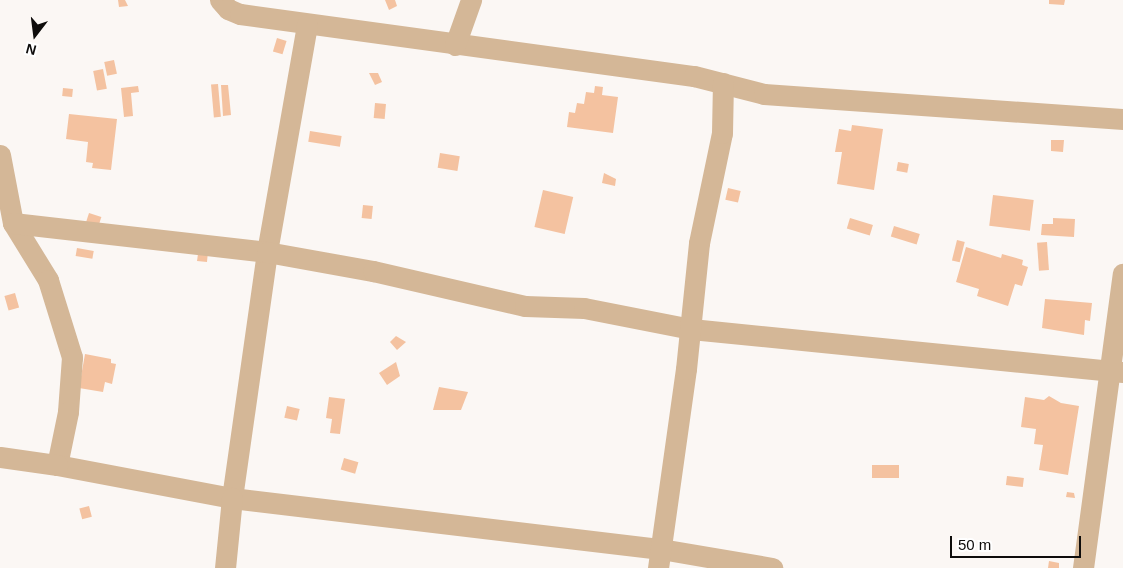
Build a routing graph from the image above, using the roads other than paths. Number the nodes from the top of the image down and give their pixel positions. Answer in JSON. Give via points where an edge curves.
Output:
{"nodes":[{"id":1,"x":220,"y":0,"type":"edge"},
{"id":2,"x":471,"y":0,"type":"edge"},
{"id":3,"x":307,"y":25,"type":"junction"},
{"id":4,"x":455,"y":45,"type":"junction"},
{"id":5,"x":723,"y":83,"type":"junction"},
{"id":6,"x":1123,"y":119,"type":"edge"},
{"id":7,"x":0,"y":155,"type":"edge"},
{"id":8,"x":13,"y":223,"type":"junction"},
{"id":9,"x":267,"y":252,"type":"junction"},
{"id":10,"x":1123,"y":274,"type":"edge"},
{"id":11,"x":691,"y":328,"type":"junction"},
{"id":12,"x":1116,"y":371,"type":"edge"},
{"id":13,"x":0,"y":457,"type":"edge"},
{"id":14,"x":56,"y":466,"type":"junction"},
{"id":15,"x":232,"y":498,"type":"junction"},
{"id":16,"x":660,"y":558,"type":"edge"},
{"id":17,"x":225,"y":568,"type":"edge"},
{"id":18,"x":772,"y":568,"type":"edge"},
{"id":19,"x":1084,"y":568,"type":"edge"}],
"edges":[{"from":1,"to":3,"type":"street","via":[[228,9],[240,14]]},
{"from":2,"to":4,"type":"street"},
{"from":3,"to":4,"type":"street"},
{"from":3,"to":9,"type":"street"},
{"from":4,"to":5,"type":"street","via":[[694,76]]},
{"from":5,"to":6,"type":"street","via":[[764,94]]},
{"from":5,"to":11,"type":"street","via":[[722,133],[704,213]]},
{"from":7,"to":8,"type":"street"},
{"from":8,"to":9,"type":"street"},
{"from":8,"to":14,"type":"street","via":[[48,280],[72,357],[68,412]]},
{"from":9,"to":11,"type":"street","via":[[382,273],[509,303],[584,308]]},
{"from":9,"to":15,"type":"street"},
{"from":10,"to":12,"type":"street"},
{"from":11,"to":12,"type":"street"},
{"from":11,"to":16,"type":"street"},
{"from":12,"to":19,"type":"street"},
{"from":13,"to":14,"type":"street"},
{"from":14,"to":15,"type":"street"},
{"from":15,"to":16,"type":"street"},
{"from":15,"to":17,"type":"street"},
{"from":16,"to":18,"type":"street"}]}
